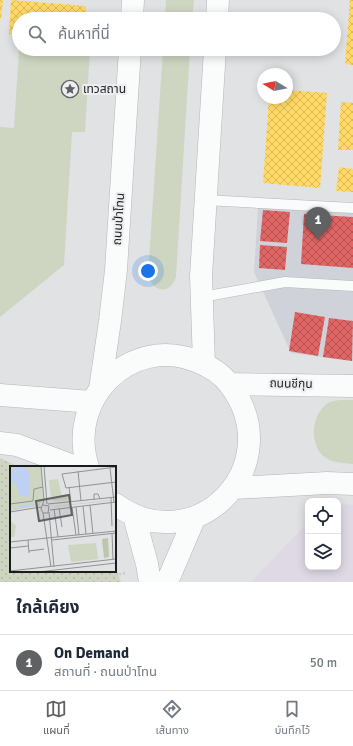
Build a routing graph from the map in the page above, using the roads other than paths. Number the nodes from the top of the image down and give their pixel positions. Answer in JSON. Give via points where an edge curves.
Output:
{"nodes":[{"id":1,"x":133,"y":0,"type":"edge"},
{"id":2,"x":218,"y":0,"type":"edge"},
{"id":3,"x":132,"y":12,"type":"edge"},
{"id":4,"x":217,"y":12,"type":"edge"},
{"id":5,"x":130,"y":56,"type":"edge"},
{"id":6,"x":215,"y":56,"type":"edge"},
{"id":7,"x":206,"y":200,"type":"junction"},
{"id":8,"x":353,"y":208,"type":"edge"},
{"id":9,"x":353,"y":286,"type":"edge"},
{"id":10,"x":202,"y":297,"type":"junction"},
{"id":11,"x":204,"y":364,"type":"junction"},
{"id":12,"x":229,"y":384,"type":"junction"},
{"id":13,"x":353,"y":386,"type":"edge"},
{"id":14,"x":0,"y":395,"type":"edge"},
{"id":15,"x":96,"y":395,"type":"junction"},
{"id":16,"x":0,"y":444,"type":"edge"},
{"id":17,"x":73,"y":466,"type":"edge"},
{"id":18,"x":88,"y":466,"type":"edge"},
{"id":19,"x":353,"y":484,"type":"edge"},
{"id":20,"x":234,"y":488,"type":"junction"},
{"id":21,"x":116,"y":505,"type":"edge"},
{"id":22,"x":134,"y":516,"type":"junction"},
{"id":23,"x":195,"y":517,"type":"junction"},
{"id":24,"x":149,"y":575,"type":"edge"},
{"id":25,"x":167,"y":582,"type":"edge"}],
"edges":[{"from":1,"to":3,"type":"main road"},
{"from":2,"to":4,"type":"main road"},
{"from":5,"to":15,"type":"main road","name":"ถนนป่าโทน","via":[[116,270],[110,321]]},
{"from":6,"to":7,"type":"main road"},
{"from":7,"to":8,"type":"lane"},
{"from":7,"to":10,"type":"main road"},
{"from":9,"to":10,"type":"lane","via":[[285,282]]},
{"from":10,"to":11,"type":"main road"},
{"from":11,"to":12,"type":"main road"},
{"from":11,"to":15,"type":"main road","via":[[176,356],[148,357],[121,369],[109,378]]},
{"from":12,"to":13,"type":"main road","name":"ถนนชีกุน"},
{"from":12,"to":20,"type":"main road","via":[[245,411],[250,443],[242,474]]},
{"from":14,"to":15,"type":"main road"},
{"from":15,"to":18,"type":"main road","via":[[87,413],[83,437]]},
{"from":16,"to":17,"type":"main road","via":[[17,445]]},
{"from":19,"to":20,"type":"main road"},
{"from":20,"to":23,"type":"main road","via":[[216,506]]},
{"from":21,"to":22,"type":"main road"},
{"from":22,"to":23,"type":"main road","via":[[158,522],[183,521]]},
{"from":22,"to":24,"type":"main road"},
{"from":23,"to":25,"type":"main road"}]}
